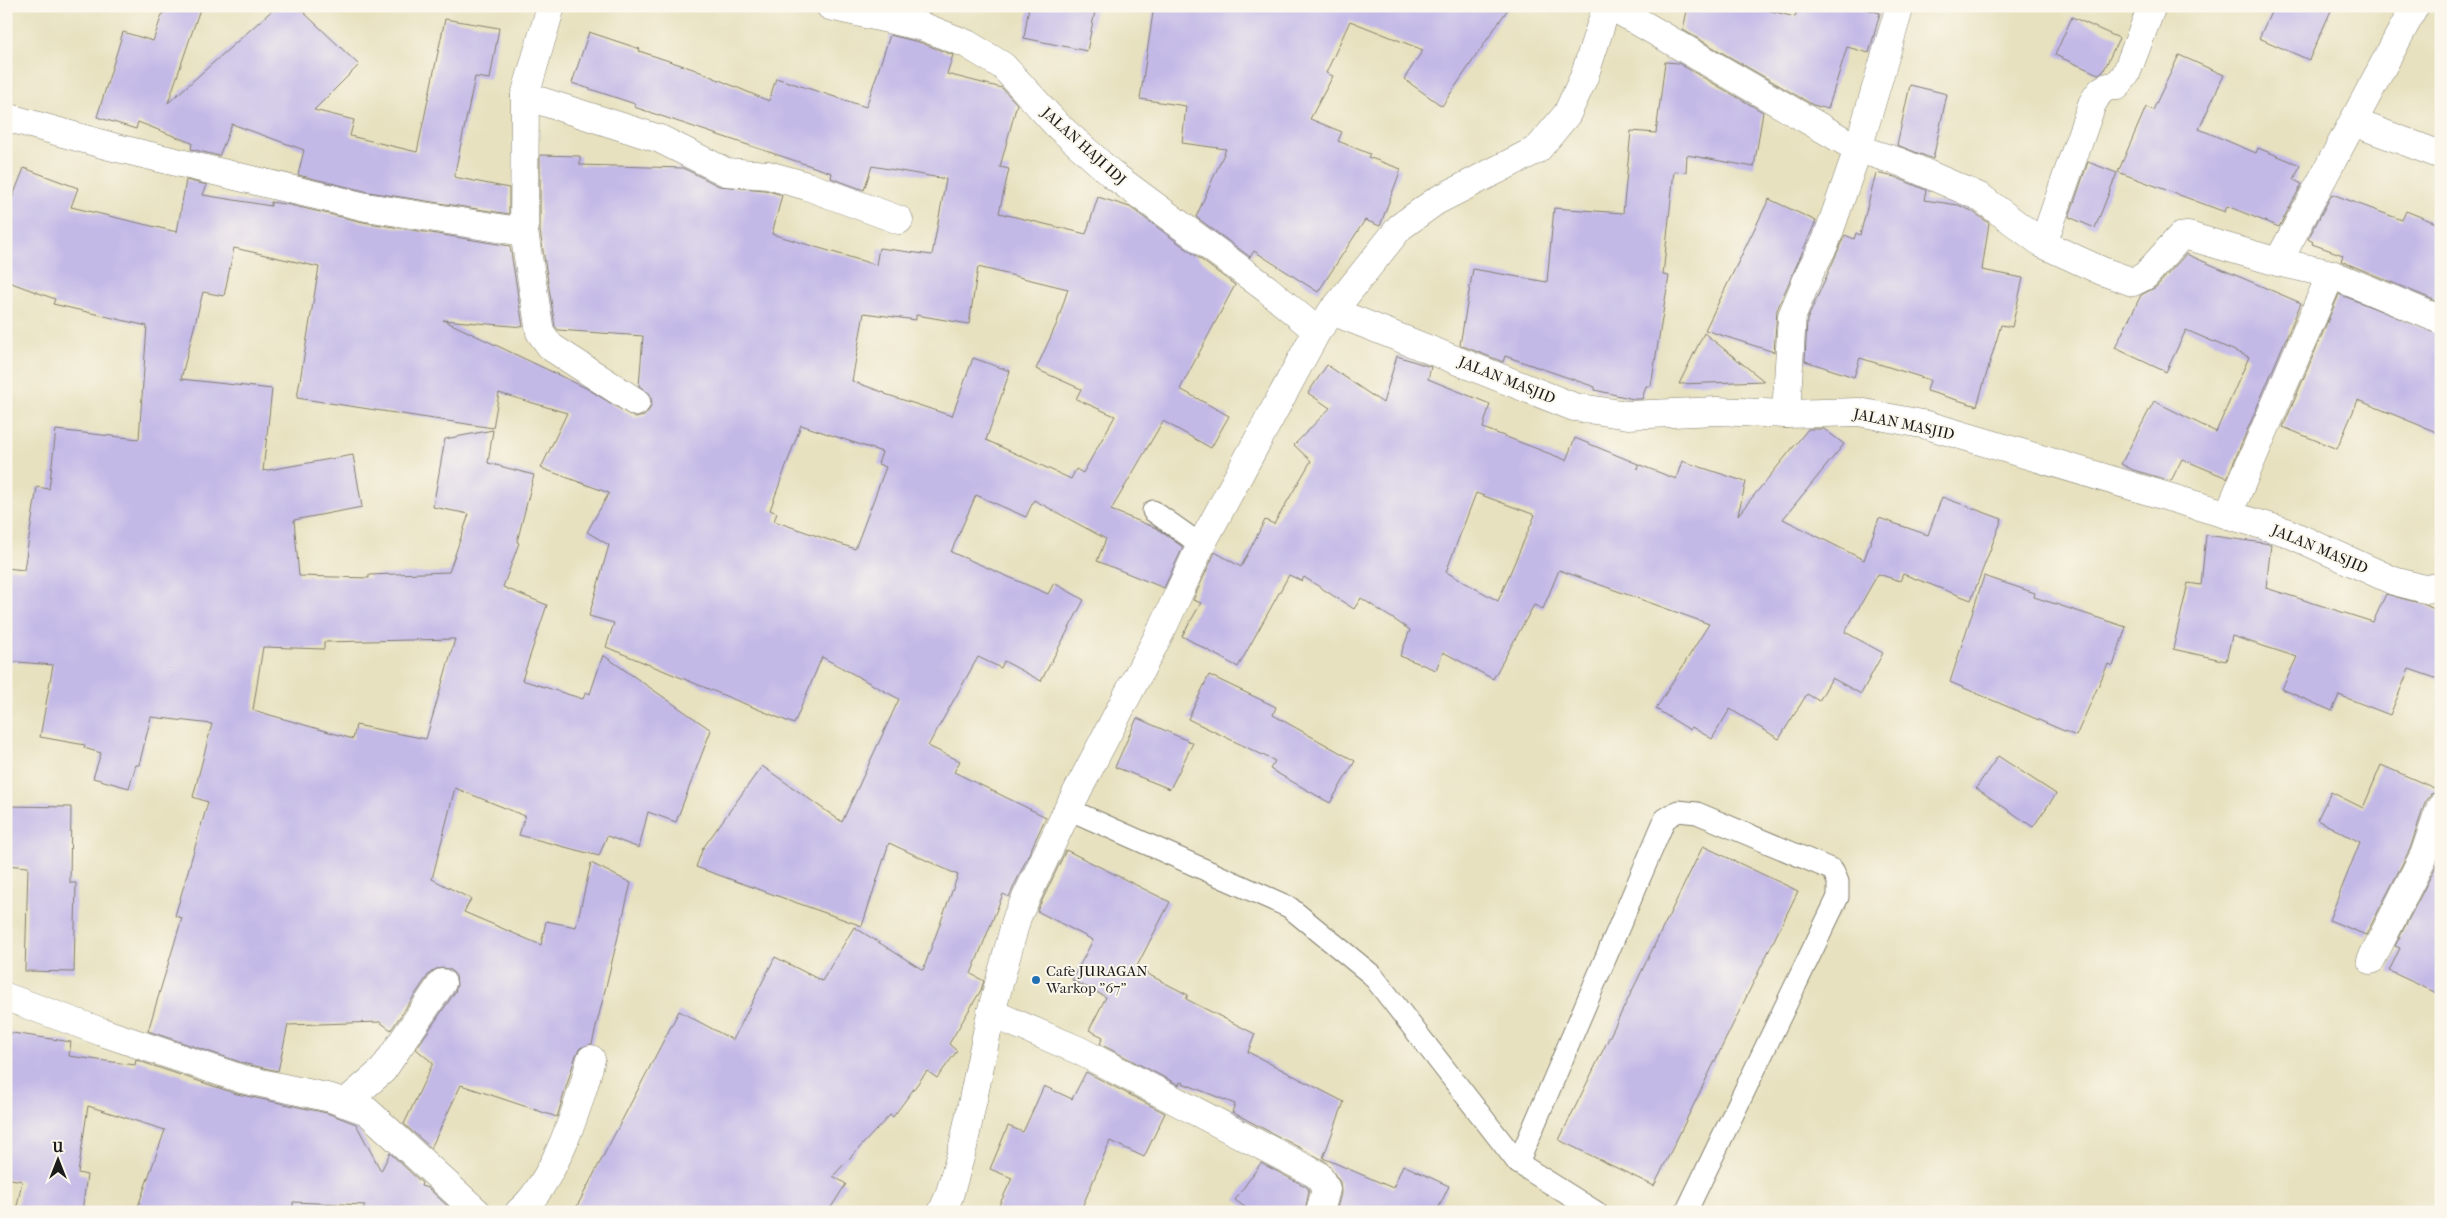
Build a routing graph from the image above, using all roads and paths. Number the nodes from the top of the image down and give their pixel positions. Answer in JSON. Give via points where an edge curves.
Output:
{"nodes":[{"id":1,"x":551,"y":6,"type":"edge"},
{"id":2,"x":830,"y":6,"type":"edge"},
{"id":3,"x":1607,"y":6,"type":"edge"},
{"id":4,"x":1611,"y":6,"type":"edge"},
{"id":5,"x":1900,"y":6,"type":"edge"},
{"id":6,"x":2152,"y":6,"type":"edge"},
{"id":7,"x":2414,"y":6,"type":"edge"},
{"id":8,"x":525,"y":96,"type":"junction"},
{"id":9,"x":6,"y":117,"type":"edge"},
{"id":10,"x":2353,"y":122,"type":"junction"},
{"id":11,"x":1858,"y":149,"type":"junction"},
{"id":12,"x":2441,"y":155,"type":"edge"},
{"id":13,"x":899,"y":220,"type":"dead end"},
{"id":14,"x":524,"y":232,"type":"junction"},
{"id":15,"x":2043,"y":244,"type":"junction"},
{"id":16,"x":2278,"y":262,"type":"junction"},
{"id":17,"x":2331,"y":274,"type":"junction"},
{"id":18,"x":2441,"y":320,"type":"edge"},
{"id":19,"x":1325,"y":321,"type":"junction"},
{"id":20,"x":636,"y":402,"type":"dead end"},
{"id":21,"x":1786,"y":414,"type":"junction"},
{"id":22,"x":1153,"y":512,"type":"dead end"},
{"id":23,"x":2228,"y":515,"type":"junction"},
{"id":24,"x":1201,"y":546,"type":"junction"},
{"id":25,"x":2441,"y":588,"type":"edge"},
{"id":26,"x":2441,"y":806,"type":"edge"},
{"id":27,"x":1068,"y":809,"type":"junction"},
{"id":28,"x":2370,"y":960,"type":"dead end"},
{"id":29,"x":442,"y":983,"type":"dead end"},
{"id":30,"x":6,"y":997,"type":"edge"},
{"id":31,"x":991,"y":1013,"type":"junction"},
{"id":32,"x":591,"y":1059,"type":"dead end"},
{"id":33,"x":345,"y":1103,"type":"junction"},
{"id":34,"x":1518,"y":1163,"type":"junction"},
{"id":35,"x":1688,"y":1211,"type":"edge"},
{"id":36,"x":477,"y":1212,"type":"edge"},
{"id":37,"x":518,"y":1212,"type":"edge"},
{"id":38,"x":942,"y":1212,"type":"edge"},
{"id":39,"x":1320,"y":1212,"type":"edge"},
{"id":40,"x":1596,"y":1212,"type":"edge"}],
"edges":[{"from":1,"to":8,"type":"street"},
{"from":2,"to":19,"type":"street","name":"JALAN HAJI IDJ","via":[[924,27],[967,44],[1003,66],[1057,125],[1113,175],[1267,289]]},
{"from":3,"to":19,"type":"street","via":[[1584,78],[1567,114],[1538,149],[1436,201],[1400,227]]},
{"from":4,"to":11,"type":"street"},
{"from":5,"to":11,"type":"street"},
{"from":6,"to":15,"type":"street","via":[[2126,74],[2116,86],[2107,86],[2099,92],[2092,104]]},
{"from":7,"to":10,"type":"street"},
{"from":8,"to":13,"type":"street","via":[[660,139],[726,172],[768,175]]},
{"from":8,"to":14,"type":"street"},
{"from":9,"to":14,"type":"street","via":[[113,147],[366,207]]},
{"from":10,"to":12,"type":"street"},
{"from":10,"to":16,"type":"street"},
{"from":11,"to":15,"type":"street","via":[[1900,162],[1980,197]]},
{"from":11,"to":21,"type":"street","via":[[1826,241],[1792,316]]},
{"from":14,"to":20,"type":"street","via":[[540,332],[552,347]]},
{"from":15,"to":16,"type":"street","via":[[2133,282],[2145,276],[2180,237],[2188,236]]},
{"from":16,"to":17,"type":"street"},
{"from":17,"to":18,"type":"street"},
{"from":17,"to":23,"type":"street"},
{"from":19,"to":21,"type":"street","name":"JALAN MASJID","via":[[1574,407],[1628,415],[1717,411]]},
{"from":19,"to":24,"type":"street"},
{"from":21,"to":23,"type":"street","name":"JALAN MASJID","via":[[1859,412],[1927,425]]},
{"from":22,"to":24,"type":"lane"},
{"from":23,"to":25,"type":"street","name":"JALAN MASJID","via":[[2286,532],[2394,581]]},
{"from":24,"to":27,"type":"street","via":[[1164,625]]},
{"from":26,"to":28,"type":"street","via":[[2424,855]]},
{"from":27,"to":31,"type":"street","via":[[1017,918]]},
{"from":27,"to":34,"type":"lane","via":[[1289,907],[1372,975]]},
{"from":29,"to":33,"type":"street","via":[[383,1070]]},
{"from":30,"to":33,"type":"street","via":[[242,1079]]},
{"from":31,"to":38,"type":"street","via":[[963,1147]]},
{"from":31,"to":39,"type":"street","via":[[1078,1050],[1318,1175],[1326,1189]]},
{"from":32,"to":37,"type":"street","via":[[555,1162],[530,1203]]},
{"from":33,"to":36,"type":"street","via":[[367,1111]]},
{"from":34,"to":35,"type":"lane","via":[[1665,819],[1678,811],[1697,813],[1833,870],[1838,882],[1838,897]]},
{"from":34,"to":40,"type":"lane"}]}
